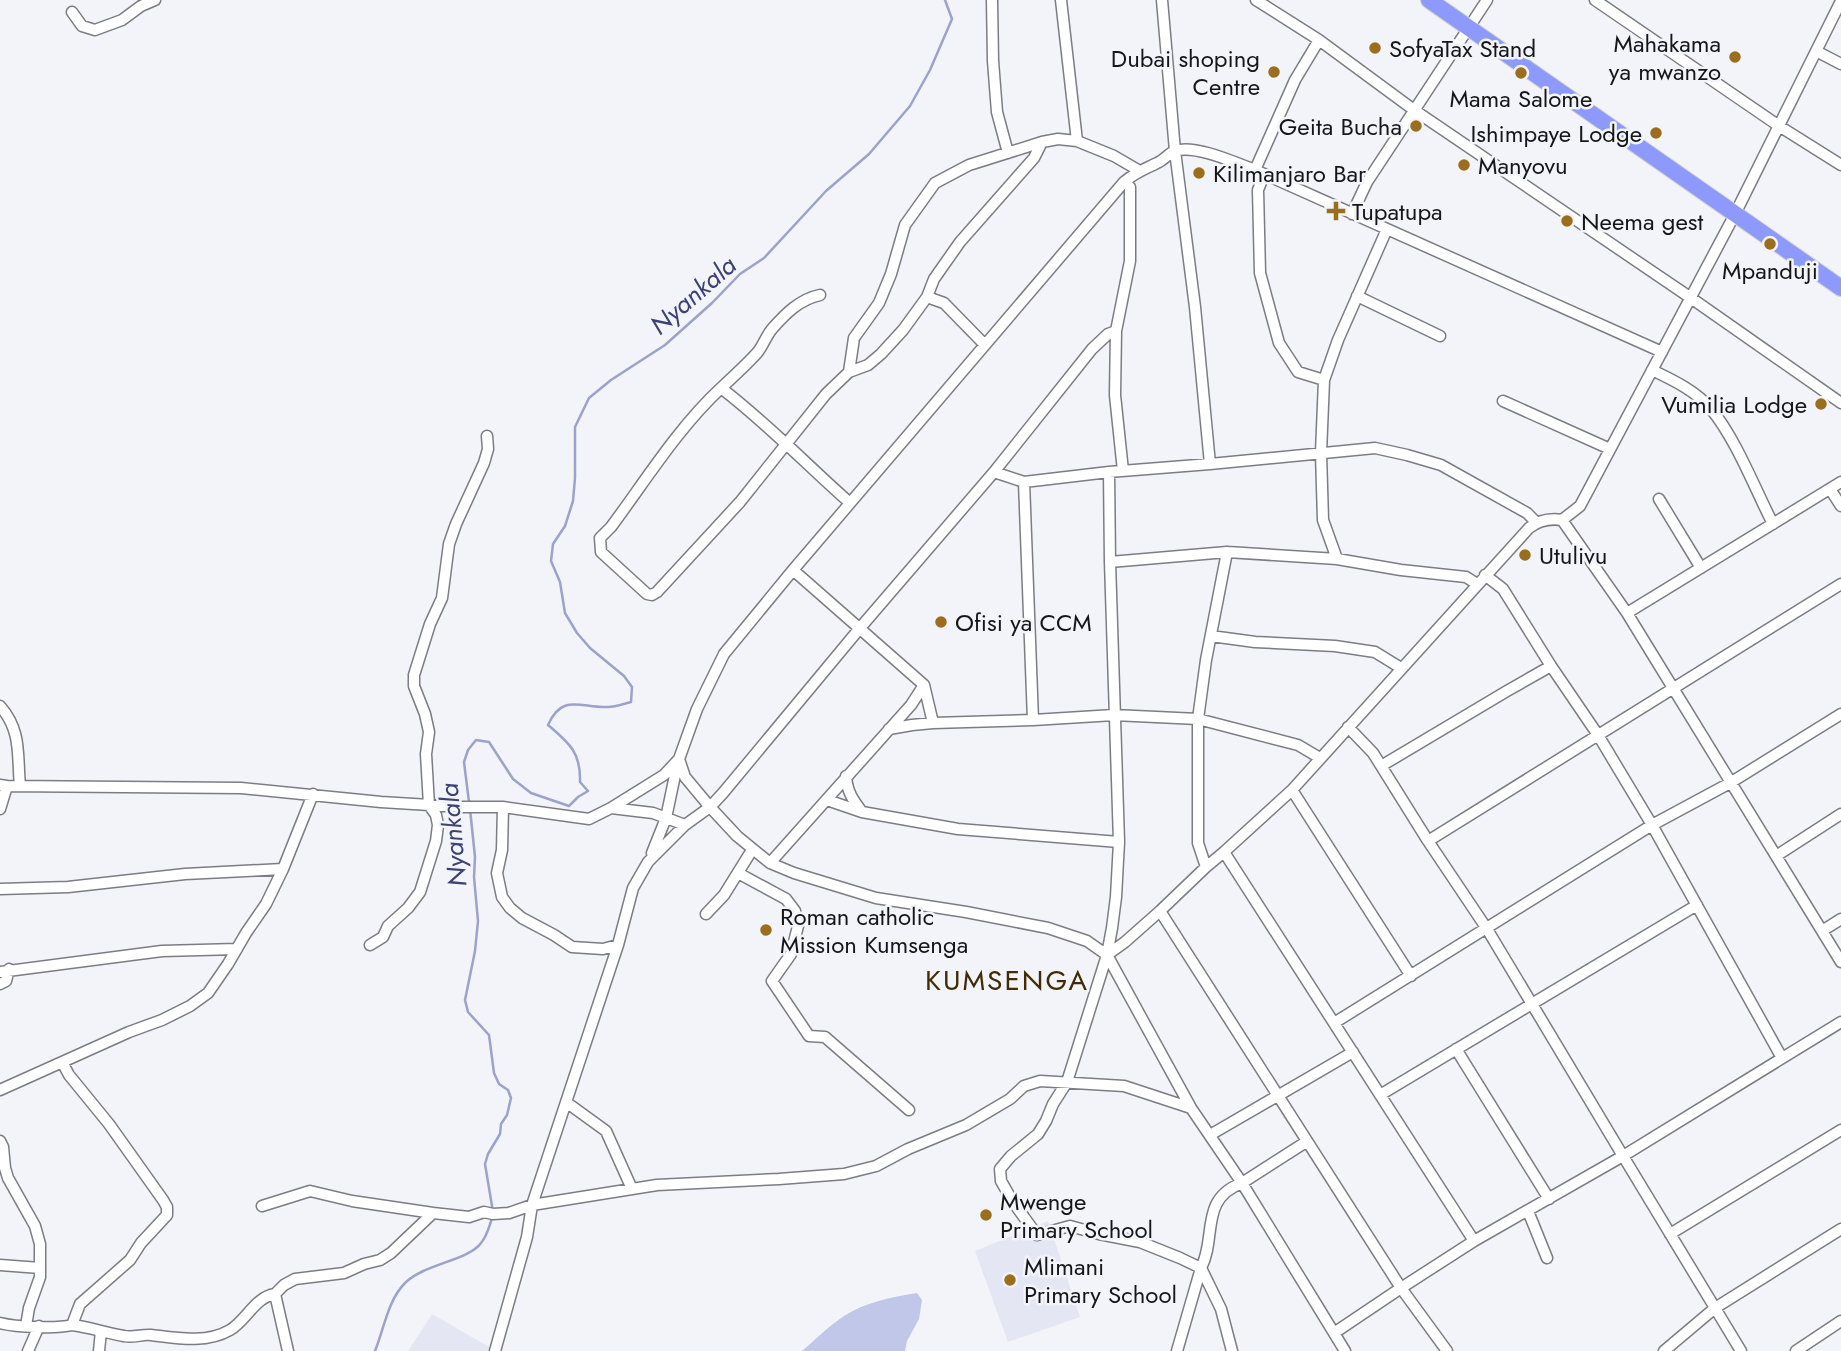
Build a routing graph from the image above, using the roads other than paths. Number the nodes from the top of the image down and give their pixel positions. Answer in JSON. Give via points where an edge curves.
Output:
{"nodes":[{"id":1,"x":155,"y":0,"type":"edge"},
{"id":2,"x":992,"y":0,"type":"edge"},
{"id":3,"x":1061,"y":0,"type":"edge"},
{"id":4,"x":1162,"y":0,"type":"edge"},
{"id":5,"x":1255,"y":0,"type":"edge"},
{"id":6,"x":1429,"y":0,"type":"edge"},
{"id":7,"x":1487,"y":0,"type":"edge"},
{"id":8,"x":1595,"y":0,"type":"edge"},
{"id":9,"x":1841,"y":1,"type":"edge"},
{"id":10,"x":72,"y":12,"type":"dead end"},
{"id":11,"x":1468,"y":27,"type":"junction"},
{"id":12,"x":1319,"y":40,"type":"junction"},
{"id":13,"x":1816,"y":51,"type":"junction"},
{"id":14,"x":1841,"y":64,"type":"edge"},
{"id":15,"x":1414,"y":110,"type":"junction"},
{"id":16,"x":1779,"y":126,"type":"junction"},
{"id":17,"x":1077,"y":141,"type":"junction"},
{"id":18,"x":1042,"y":142,"type":"junction"},
{"id":19,"x":1175,"y":150,"type":"junction"},
{"id":20,"x":1008,"y":153,"type":"junction"},
{"id":21,"x":1841,"y":165,"type":"edge"},
{"id":22,"x":1138,"y":170,"type":"junction"},
{"id":23,"x":1259,"y":172,"type":"junction"},
{"id":24,"x":1124,"y":182,"type":"junction"},
{"id":25,"x":1352,"y":214,"type":"junction"},
{"id":26,"x":1735,"y":214,"type":"junction"},
{"id":27,"x":1387,"y":229,"type":"junction"},
{"id":28,"x":1841,"y":288,"type":"edge"},
{"id":29,"x":820,"y":295,"type":"dead end"},
{"id":30,"x":1357,"y":296,"type":"junction"},
{"id":31,"x":926,"y":297,"type":"junction"},
{"id":32,"x":1691,"y":298,"type":"junction"},
{"id":33,"x":1116,"y":331,"type":"junction"},
{"id":34,"x":1440,"y":337,"type":"dead end"},
{"id":35,"x":985,"y":345,"type":"junction"},
{"id":36,"x":1662,"y":352,"type":"junction"},
{"id":37,"x":1653,"y":369,"type":"junction"},
{"id":38,"x":849,"y":372,"type":"junction"},
{"id":39,"x":1324,"y":380,"type":"junction"},
{"id":40,"x":721,"y":388,"type":"junction"},
{"id":41,"x":1503,"y":401,"type":"dead end"},
{"id":42,"x":1841,"y":403,"type":"edge"},
{"id":43,"x":487,"y":436,"type":"dead end"},
{"id":44,"x":786,"y":444,"type":"junction"},
{"id":45,"x":1610,"y":449,"type":"junction"},
{"id":46,"x":1321,"y":453,"type":"junction"},
{"id":47,"x":1210,"y":464,"type":"junction"},
{"id":48,"x":1123,"y":471,"type":"junction"},
{"id":49,"x":994,"y":472,"type":"junction"},
{"id":50,"x":1109,"y":472,"type":"junction"},
{"id":51,"x":1024,"y":482,"type":"junction"},
{"id":52,"x":1841,"y":482,"type":"edge"},
{"id":53,"x":1830,"y":489,"type":"junction"},
{"id":54,"x":1659,"y":499,"type":"dead end"},
{"id":55,"x":850,"y":503,"type":"junction"},
{"id":56,"x":1841,"y":506,"type":"edge"},
{"id":57,"x":1562,"y":520,"type":"junction"},
{"id":58,"x":1536,"y":522,"type":"junction"},
{"id":59,"x":1773,"y":524,"type":"junction"},
{"id":60,"x":1227,"y":552,"type":"junction"},
{"id":61,"x":1337,"y":559,"type":"junction"},
{"id":62,"x":1110,"y":562,"type":"junction"},
{"id":63,"x":1701,"y":568,"type":"junction"},
{"id":64,"x":793,"y":570,"type":"junction"},
{"id":65,"x":1485,"y":575,"type":"junction"},
{"id":66,"x":1841,"y":583,"type":"edge"},
{"id":67,"x":1477,"y":584,"type":"junction"},
{"id":68,"x":1627,"y":613,"type":"junction"},
{"id":69,"x":860,"y":628,"type":"junction"},
{"id":70,"x":1211,"y":636,"type":"junction"},
{"id":71,"x":1551,"y":666,"type":"junction"},
{"id":72,"x":1401,"y":668,"type":"junction"},
{"id":73,"x":924,"y":685,"type":"junction"},
{"id":74,"x":1673,"y":688,"type":"junction"},
{"id":75,"x":0,"y":706,"type":"edge"},
{"id":76,"x":1841,"y":714,"type":"edge"},
{"id":77,"x":1114,"y":715,"type":"junction"},
{"id":78,"x":1198,"y":719,"type":"junction"},
{"id":79,"x":1033,"y":720,"type":"junction"},
{"id":80,"x":933,"y":723,"type":"junction"},
{"id":81,"x":1348,"y":727,"type":"junction"},
{"id":82,"x":889,"y":729,"type":"junction"},
{"id":83,"x":1598,"y":735,"type":"junction"},
{"id":84,"x":1320,"y":758,"type":"junction"},
{"id":85,"x":679,"y":759,"type":"junction"},
{"id":86,"x":1381,"y":766,"type":"junction"},
{"id":87,"x":846,"y":776,"type":"junction"},
{"id":88,"x":1730,"y":783,"type":"junction"},
{"id":89,"x":4,"y":786,"type":"edge"},
{"id":90,"x":20,"y":786,"type":"junction"},
{"id":91,"x":1292,"y":790,"type":"junction"},
{"id":92,"x":313,"y":794,"type":"junction"},
{"id":93,"x":827,"y":800,"type":"junction"},
{"id":94,"x":429,"y":805,"type":"junction"},
{"id":95,"x":503,"y":807,"type":"junction"},
{"id":96,"x":710,"y":807,"type":"junction"},
{"id":97,"x":611,"y":808,"type":"junction"},
{"id":98,"x":0,"y":809,"type":"edge"},
{"id":99,"x":862,"y":812,"type":"junction"},
{"id":100,"x":1841,"y":814,"type":"edge"},
{"id":101,"x":666,"y":818,"type":"junction"},
{"id":102,"x":684,"y":825,"type":"junction"},
{"id":103,"x":1652,"y":825,"type":"junction"},
{"id":104,"x":1428,"y":841,"type":"junction"},
{"id":105,"x":1119,"y":842,"type":"junction"},
{"id":106,"x":752,"y":850,"type":"junction"},
{"id":107,"x":1224,"y":852,"type":"junction"},
{"id":108,"x":1776,"y":856,"type":"junction"},
{"id":109,"x":648,"y":862,"type":"junction"},
{"id":110,"x":770,"y":863,"type":"junction"},
{"id":111,"x":1206,"y":867,"type":"junction"},
{"id":112,"x":283,"y":869,"type":"junction"},
{"id":113,"x":738,"y":873,"type":"junction"},
{"id":114,"x":0,"y":889,"type":"edge"},
{"id":115,"x":1697,"y":905,"type":"junction"},
{"id":116,"x":1160,"y":911,"type":"junction"},
{"id":117,"x":706,"y":914,"type":"dead end"},
{"id":118,"x":1841,"y":919,"type":"edge"},
{"id":119,"x":1487,"y":929,"type":"junction"},
{"id":120,"x":1822,"y":931,"type":"junction"},
{"id":121,"x":370,"y":944,"type":"dead end"},
{"id":122,"x":618,"y":945,"type":"junction"},
{"id":123,"x":237,"y":949,"type":"junction"},
{"id":124,"x":1107,"y":956,"type":"junction"},
{"id":125,"x":1841,"y":962,"type":"edge"},
{"id":126,"x":5,"y":971,"type":"edge"},
{"id":127,"x":1411,"y":976,"type":"junction"},
{"id":128,"x":0,"y":984,"type":"edge"},
{"id":129,"x":1531,"y":1004,"type":"junction"},
{"id":130,"x":1841,"y":1022,"type":"edge"},
{"id":131,"x":1334,"y":1023,"type":"junction"},
{"id":132,"x":1456,"y":1049,"type":"junction"},
{"id":133,"x":1353,"y":1052,"type":"junction"},
{"id":134,"x":1782,"y":1058,"type":"junction"},
{"id":135,"x":62,"y":1062,"type":"junction"},
{"id":136,"x":1067,"y":1082,"type":"junction"},
{"id":137,"x":0,"y":1090,"type":"edge"},
{"id":138,"x":1380,"y":1095,"type":"junction"},
{"id":139,"x":1277,"y":1097,"type":"junction"},
{"id":140,"x":566,"y":1102,"type":"junction"},
{"id":141,"x":1191,"y":1108,"type":"junction"},
{"id":142,"x":909,"y":1110,"type":"dead end"},
{"id":143,"x":1841,"y":1130,"type":"edge"},
{"id":144,"x":1210,"y":1135,"type":"junction"},
{"id":145,"x":0,"y":1141,"type":"edge"},
{"id":146,"x":1306,"y":1142,"type":"junction"},
{"id":147,"x":1623,"y":1156,"type":"junction"},
{"id":148,"x":1242,"y":1183,"type":"junction"},
{"id":149,"x":632,"y":1189,"type":"junction"},
{"id":150,"x":1549,"y":1199,"type":"junction"},
{"id":151,"x":532,"y":1205,"type":"junction"},
{"id":152,"x":262,"y":1206,"type":"dead end"},
{"id":153,"x":1528,"y":1211,"type":"junction"},
{"id":154,"x":433,"y":1213,"type":"junction"},
{"id":155,"x":1841,"y":1229,"type":"edge"},
{"id":156,"x":1670,"y":1234,"type":"junction"},
{"id":157,"x":1474,"y":1241,"type":"junction"},
{"id":158,"x":1547,"y":1258,"type":"dead end"},
{"id":159,"x":0,"y":1265,"type":"edge"},
{"id":160,"x":40,"y":1268,"type":"junction"},
{"id":161,"x":1201,"y":1268,"type":"junction"},
{"id":162,"x":1401,"y":1288,"type":"junction"},
{"id":163,"x":275,"y":1294,"type":"junction"},
{"id":164,"x":1714,"y":1308,"type":"junction"},
{"id":165,"x":1841,"y":1321,"type":"edge"},
{"id":166,"x":0,"y":1323,"type":"edge"},
{"id":167,"x":72,"y":1325,"type":"junction"},
{"id":168,"x":26,"y":1326,"type":"junction"},
{"id":169,"x":39,"y":1326,"type":"junction"},
{"id":170,"x":101,"y":1331,"type":"junction"},
{"id":171,"x":1334,"y":1334,"type":"junction"},
{"id":172,"x":32,"y":1349,"type":"edge"},
{"id":173,"x":99,"y":1351,"type":"edge"},
{"id":174,"x":288,"y":1351,"type":"edge"},
{"id":175,"x":495,"y":1351,"type":"edge"},
{"id":176,"x":1177,"y":1351,"type":"edge"},
{"id":177,"x":1231,"y":1351,"type":"edge"},
{"id":178,"x":1345,"y":1351,"type":"edge"},
{"id":179,"x":1447,"y":1351,"type":"edge"},
{"id":180,"x":1664,"y":1351,"type":"edge"},
{"id":181,"x":1741,"y":1351,"type":"edge"},
{"id":182,"x":1796,"y":1351,"type":"edge"}],
"edges":[{"from":1,"to":10,"type":"street","via":[[96,30],[82,26]]},
{"from":2,"to":20,"type":"street","via":[[997,112]]},
{"from":3,"to":17,"type":"street"},
{"from":4,"to":19,"type":"street"},
{"from":5,"to":12,"type":"street"},
{"from":6,"to":11,"type":"highway"},
{"from":7,"to":11,"type":"street"},
{"from":8,"to":16,"type":"street"},
{"from":9,"to":13,"type":"street"},
{"from":11,"to":15,"type":"street"},
{"from":11,"to":26,"type":"highway"},
{"from":12,"to":15,"type":"street"},
{"from":12,"to":23,"type":"street","via":[[1295,80]]},
{"from":13,"to":14,"type":"street"},
{"from":13,"to":16,"type":"street"},
{"from":15,"to":25,"type":"street","via":[[1367,182]]},
{"from":15,"to":32,"type":"street"},
{"from":16,"to":21,"type":"street"},
{"from":16,"to":26,"type":"street"},
{"from":17,"to":18,"type":"street"},
{"from":17,"to":22,"type":"street"},
{"from":18,"to":20,"type":"street"},
{"from":18,"to":31,"type":"street","via":[[1034,158],[960,242]]},
{"from":19,"to":22,"type":"street"},
{"from":19,"to":23,"type":"street","via":[[1195,150]]},
{"from":19,"to":47,"type":"street"},
{"from":20,"to":38,"type":"street","via":[[935,183],[919,204],[905,225],[879,303],[854,338]]},
{"from":22,"to":24,"type":"street"},
{"from":23,"to":25,"type":"street"},
{"from":23,"to":39,"type":"street","via":[[1259,273],[1279,343],[1298,372]]},
{"from":24,"to":33,"type":"street","via":[[1130,187],[1130,261]]},
{"from":24,"to":35,"type":"street"},
{"from":25,"to":27,"type":"street"},
{"from":26,"to":28,"type":"highway"},
{"from":26,"to":32,"type":"street"},
{"from":27,"to":30,"type":"street"},
{"from":27,"to":36,"type":"street"},
{"from":29,"to":40,"type":"street","via":[[794,307]]},
{"from":30,"to":34,"type":"street"},
{"from":30,"to":39,"type":"street"},
{"from":31,"to":35,"type":"street","via":[[944,303]]},
{"from":31,"to":38,"type":"street","via":[[881,354]]},
{"from":32,"to":36,"type":"street"},
{"from":32,"to":42,"type":"street"},
{"from":33,"to":48,"type":"street","via":[[1115,395]]},
{"from":33,"to":49,"type":"street","via":[[1092,349]]},
{"from":35,"to":55,"type":"street"},
{"from":36,"to":37,"type":"street"},
{"from":37,"to":45,"type":"street"},
{"from":37,"to":59,"type":"street","via":[[1687,388],[1710,408]]},
{"from":38,"to":44,"type":"street","via":[[825,394]]},
{"from":39,"to":46,"type":"street"},
{"from":40,"to":44,"type":"street"},
{"from":40,"to":44,"type":"street","via":[[600,538],[601,552],[647,594],[657,592]]},
{"from":41,"to":45,"type":"street"},
{"from":43,"to":94,"type":"street","via":[[484,463],[449,544],[442,598],[414,675],[429,732]]},
{"from":44,"to":55,"type":"street"},
{"from":45,"to":57,"type":"street","via":[[1580,506]]},
{"from":46,"to":47,"type":"street"},
{"from":46,"to":58,"type":"street","via":[[1375,448],[1441,465]]},
{"from":46,"to":61,"type":"street","via":[[1323,520]]},
{"from":47,"to":48,"type":"street"},
{"from":48,"to":50,"type":"street"},
{"from":49,"to":51,"type":"street"},
{"from":49,"to":69,"type":"street"},
{"from":50,"to":51,"type":"street"},
{"from":50,"to":62,"type":"street"},
{"from":51,"to":79,"type":"street"},
{"from":52,"to":53,"type":"street"},
{"from":53,"to":56,"type":"street"},
{"from":53,"to":59,"type":"street"},
{"from":54,"to":63,"type":"street"},
{"from":55,"to":64,"type":"street"},
{"from":57,"to":58,"type":"street"},
{"from":57,"to":68,"type":"street"},
{"from":58,"to":65,"type":"street"},
{"from":59,"to":63,"type":"street"},
{"from":60,"to":61,"type":"street"},
{"from":60,"to":62,"type":"street"},
{"from":60,"to":70,"type":"street"},
{"from":61,"to":67,"type":"street","via":[[1466,577]]},
{"from":62,"to":77,"type":"street"},
{"from":63,"to":68,"type":"street"},
{"from":64,"to":69,"type":"street"},
{"from":64,"to":85,"type":"street","via":[[724,654]]},
{"from":65,"to":67,"type":"street"},
{"from":65,"to":71,"type":"street","via":[[1503,589]]},
{"from":66,"to":74,"type":"street"},
{"from":67,"to":72,"type":"street"},
{"from":68,"to":74,"type":"street"},
{"from":69,"to":73,"type":"street"},
{"from":69,"to":96,"type":"street"},
{"from":70,"to":72,"type":"street","via":[[1375,652]]},
{"from":70,"to":78,"type":"street"},
{"from":71,"to":83,"type":"street"},
{"from":71,"to":86,"type":"street"},
{"from":72,"to":81,"type":"street"},
{"from":73,"to":80,"type":"street"},
{"from":73,"to":82,"type":"street"},
{"from":74,"to":83,"type":"street"},
{"from":74,"to":88,"type":"street"},
{"from":75,"to":90,"type":"street","via":[[18,738]]},
{"from":76,"to":88,"type":"street"},
{"from":77,"to":78,"type":"street"},
{"from":77,"to":79,"type":"street"},
{"from":77,"to":105,"type":"street"},
{"from":78,"to":84,"type":"street","via":[[1298,745]]},
{"from":78,"to":111,"type":"street","via":[[1198,843]]},
{"from":79,"to":80,"type":"street"},
{"from":80,"to":82,"type":"street"},
{"from":81,"to":84,"type":"street"},
{"from":81,"to":86,"type":"street"},
{"from":82,"to":87,"type":"street"},
{"from":83,"to":103,"type":"street"},
{"from":83,"to":104,"type":"street"},
{"from":84,"to":91,"type":"street"},
{"from":85,"to":96,"type":"street","via":[[685,777]]},
{"from":85,"to":97,"type":"street","via":[[664,775]]},
{"from":85,"to":101,"type":"street"},
{"from":86,"to":104,"type":"street"},
{"from":87,"to":93,"type":"street"},
{"from":87,"to":99,"type":"street","via":[[851,799]]},
{"from":88,"to":103,"type":"street"},
{"from":88,"to":108,"type":"street"},
{"from":89,"to":90,"type":"street"},
{"from":89,"to":98,"type":"street"},
{"from":90,"to":92,"type":"street","via":[[241,788]]},
{"from":91,"to":107,"type":"street"},
{"from":91,"to":127,"type":"street"},
{"from":92,"to":94,"type":"street"},
{"from":92,"to":112,"type":"street"},
{"from":93,"to":99,"type":"street"},
{"from":93,"to":110,"type":"street"},
{"from":94,"to":95,"type":"street"},
{"from":94,"to":121,"type":"street","via":[[438,825],[420,891],[383,937]]},
{"from":95,"to":97,"type":"street","via":[[589,819]]},
{"from":95,"to":122,"type":"street","via":[[497,873],[502,898],[510,908],[572,947]]},
{"from":96,"to":102,"type":"street"},
{"from":96,"to":106,"type":"street"},
{"from":97,"to":101,"type":"street"},
{"from":99,"to":105,"type":"street","via":[[958,829]]},
{"from":100,"to":108,"type":"street"},
{"from":101,"to":102,"type":"street"},
{"from":101,"to":109,"type":"street"},
{"from":102,"to":109,"type":"street"},
{"from":103,"to":115,"type":"street"},
{"from":103,"to":119,"type":"street"},
{"from":104,"to":119,"type":"street"},
{"from":105,"to":124,"type":"street"},
{"from":106,"to":110,"type":"street"},
{"from":106,"to":113,"type":"street"},
{"from":107,"to":111,"type":"street"},
{"from":107,"to":131,"type":"street"},
{"from":108,"to":120,"type":"street"},
{"from":109,"to":122,"type":"street","via":[[633,888]]},
{"from":110,"to":124,"type":"street","via":[[876,898],[1048,928],[1087,941]]},
{"from":111,"to":116,"type":"street"},
{"from":112,"to":114,"type":"street"},
{"from":112,"to":123,"type":"street"},
{"from":113,"to":117,"type":"street"},
{"from":113,"to":142,"type":"street","via":[[786,899],[795,911],[798,926],[791,954],[772,981],[809,1036],[824,1037]]},
{"from":115,"to":129,"type":"street"},
{"from":115,"to":134,"type":"street"},
{"from":116,"to":124,"type":"street"},
{"from":116,"to":139,"type":"street"},
{"from":118,"to":120,"type":"street"},
{"from":119,"to":127,"type":"street"},
{"from":119,"to":129,"type":"street"},
{"from":120,"to":125,"type":"street"},
{"from":122,"to":140,"type":"street"},
{"from":123,"to":126,"type":"street","via":[[162,951]]},
{"from":123,"to":135,"type":"street","via":[[208,993],[190,1006]]},
{"from":124,"to":136,"type":"street"},
{"from":124,"to":141,"type":"street"},
{"from":126,"to":128,"type":"street","via":[[6,981]]},
{"from":127,"to":131,"type":"street"},
{"from":129,"to":132,"type":"street"},
{"from":129,"to":147,"type":"street"},
{"from":130,"to":134,"type":"street"},
{"from":131,"to":133,"type":"street"},
{"from":132,"to":138,"type":"street"},
{"from":132,"to":150,"type":"street"},
{"from":133,"to":138,"type":"street"},
{"from":133,"to":139,"type":"street"},
{"from":134,"to":147,"type":"street"},
{"from":135,"to":137,"type":"street"},
{"from":135,"to":167,"type":"street","via":[[167,1207],[167,1215],[130,1260],[80,1304]]},
{"from":136,"to":141,"type":"street","via":[[1124,1086]]},
{"from":136,"to":149,"type":"street","via":[[1024,1086],[966,1125],[876,1166],[844,1174]]},
{"from":136,"to":161,"type":"street","via":[[1038,1135],[1000,1169],[1000,1181],[1013,1202],[1037,1235],[1070,1226],[1140,1242]]},
{"from":138,"to":157,"type":"street"},
{"from":139,"to":144,"type":"street"},
{"from":139,"to":146,"type":"street"},
{"from":140,"to":149,"type":"street","via":[[606,1131]]},
{"from":140,"to":151,"type":"street"},
{"from":141,"to":144,"type":"street"},
{"from":143,"to":156,"type":"street"},
{"from":144,"to":148,"type":"street"},
{"from":145,"to":160,"type":"street","via":[[8,1178],[38,1233]]},
{"from":146,"to":148,"type":"street"},
{"from":146,"to":162,"type":"street"},
{"from":147,"to":150,"type":"street"},
{"from":147,"to":156,"type":"street"},
{"from":148,"to":161,"type":"street","via":[[1220,1196],[1213,1210]]},
{"from":148,"to":171,"type":"street"},
{"from":149,"to":151,"type":"street"},
{"from":150,"to":153,"type":"street"},
{"from":151,"to":154,"type":"street","via":[[509,1213],[469,1217]]},
{"from":151,"to":175,"type":"street"},
{"from":152,"to":154,"type":"street","via":[[310,1191]]},
{"from":153,"to":157,"type":"street"},
{"from":153,"to":158,"type":"street"},
{"from":154,"to":163,"type":"street","via":[[380,1260],[344,1273],[295,1279]]},
{"from":155,"to":164,"type":"street"},
{"from":156,"to":164,"type":"street"},
{"from":157,"to":162,"type":"street"},
{"from":159,"to":160,"type":"street"},
{"from":160,"to":168,"type":"street"},
{"from":161,"to":176,"type":"street"},
{"from":161,"to":177,"type":"street","via":[[1221,1310]]},
{"from":162,"to":171,"type":"street"},
{"from":162,"to":179,"type":"street"},
{"from":163,"to":170,"type":"street","via":[[261,1300],[231,1329],[212,1338],[126,1337]]},
{"from":163,"to":174,"type":"street"},
{"from":164,"to":180,"type":"street"},
{"from":164,"to":181,"type":"street"},
{"from":165,"to":182,"type":"street"},
{"from":166,"to":168,"type":"street"},
{"from":167,"to":169,"type":"street"},
{"from":167,"to":170,"type":"street"},
{"from":168,"to":169,"type":"street"},
{"from":169,"to":172,"type":"street"},
{"from":170,"to":173,"type":"street"},
{"from":171,"to":178,"type":"street"}]}
